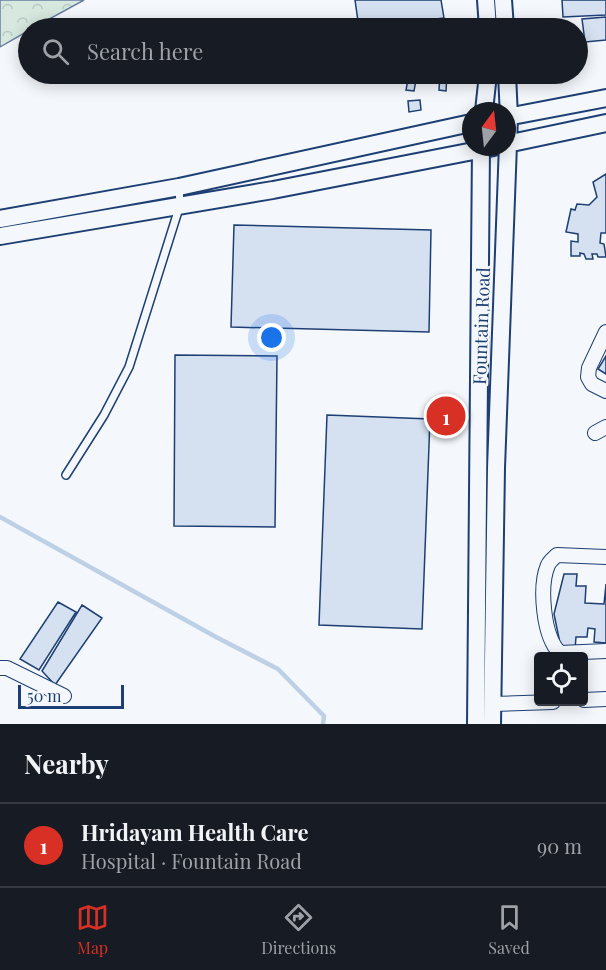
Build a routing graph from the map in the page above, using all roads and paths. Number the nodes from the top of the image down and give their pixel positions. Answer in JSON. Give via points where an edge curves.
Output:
{"nodes":[{"id":1,"x":486,"y":0,"type":"edge"},
{"id":2,"x":504,"y":0,"type":"edge"},
{"id":3,"x":487,"y":18,"type":"edge"},
{"id":4,"x":505,"y":18,"type":"edge"},
{"id":5,"x":487,"y":84,"type":"edge"},
{"id":6,"x":507,"y":84,"type":"edge"},
{"id":7,"x":606,"y":99,"type":"edge"},
{"id":8,"x":485,"y":102,"type":"edge"},
{"id":9,"x":508,"y":102,"type":"edge"},
{"id":10,"x":516,"y":116,"type":"edge"},
{"id":11,"x":606,"y":123,"type":"edge"},
{"id":12,"x":462,"y":125,"type":"edge"},
{"id":13,"x":516,"y":142,"type":"edge"},
{"id":14,"x":462,"y":152,"type":"edge"},
{"id":15,"x":485,"y":156,"type":"edge"},
{"id":16,"x":507,"y":156,"type":"edge"},
{"id":17,"x":179,"y":187,"type":"junction"},
{"id":18,"x":180,"y":205,"type":"junction"},
{"id":19,"x":0,"y":219,"type":"edge"},
{"id":20,"x":0,"y":236,"type":"edge"},
{"id":21,"x":606,"y":332,"type":"edge"},
{"id":22,"x":606,"y":391,"type":"edge"},
{"id":23,"x":66,"y":475,"type":"dead end"},
{"id":24,"x":606,"y":557,"type":"edge"},
{"id":25,"x":606,"y":651,"type":"edge"},
{"id":26,"x":0,"y":668,"type":"edge"},
{"id":27,"x":64,"y":696,"type":"dead end"},
{"id":28,"x":606,"y":699,"type":"edge"},
{"id":29,"x":588,"y":700,"type":"edge"},
{"id":30,"x":534,"y":703,"type":"edge"},
{"id":31,"x":493,"y":704,"type":"junction"},
{"id":32,"x":476,"y":724,"type":"edge"},
{"id":33,"x":492,"y":724,"type":"edge"}],
"edges":[{"from":1,"to":3,"type":"street"},
{"from":2,"to":4,"type":"street"},
{"from":5,"to":8,"type":"street"},
{"from":6,"to":9,"type":"street","name":"Fountain Road"},
{"from":7,"to":10,"type":"street"},
{"from":11,"to":13,"type":"street"},
{"from":12,"to":17,"type":"street"},
{"from":14,"to":18,"type":"street"},
{"from":15,"to":32,"type":"street","name":"Fountain Road"},
{"from":16,"to":31,"type":"street","name":"Fountain Road","via":[[495,468]]},
{"from":17,"to":18,"type":"lane"},
{"from":17,"to":19,"type":"street"},
{"from":18,"to":20,"type":"street"},
{"from":18,"to":23,"type":"lane","via":[[129,367]]},
{"from":21,"to":22,"type":"street","via":[[588,377],[592,384]]},
{"from":24,"to":25,"type":"street","via":[[558,555],[548,563],[542,587],[554,647],[560,653]]},
{"from":26,"to":27,"type":"street"},
{"from":28,"to":29,"type":"street"},
{"from":30,"to":31,"type":"street"},
{"from":31,"to":33,"type":"street","name":"Fountain Road"}]}
